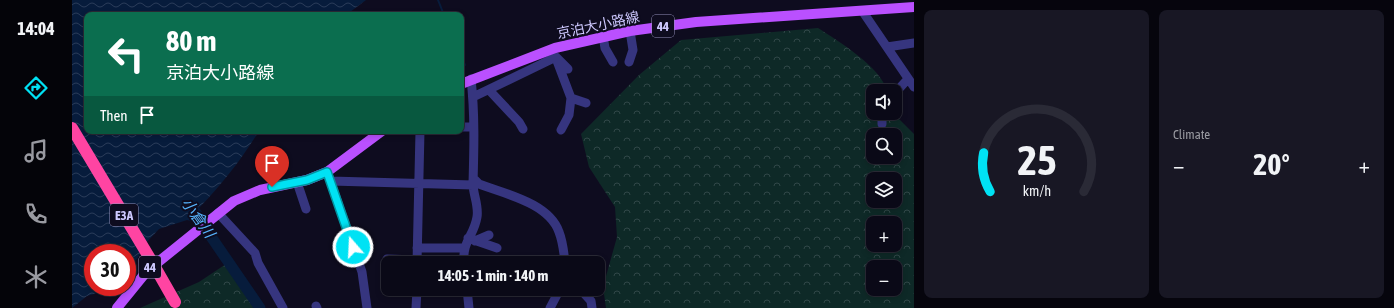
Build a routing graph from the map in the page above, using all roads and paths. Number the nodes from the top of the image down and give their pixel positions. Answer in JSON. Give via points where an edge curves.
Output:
{"nodes":[{"id":1,"x":914,"y":7,"type":"edge"},
{"id":2,"x":863,"y":12,"type":"junction"},
{"id":3,"x":630,"y":31,"type":"junction"},
{"id":4,"x":603,"y":36,"type":"junction"},
{"id":5,"x":914,"y":43,"type":"edge"},
{"id":6,"x":887,"y":47,"type":"junction"},
{"id":7,"x":554,"y":53,"type":"junction"},
{"id":8,"x":613,"y":62,"type":"dead end"},
{"id":9,"x":628,"y":62,"type":"dead end"},
{"id":10,"x":568,"y":69,"type":"dead end"},
{"id":11,"x":471,"y":79,"type":"junction"},
{"id":12,"x":908,"y":79,"type":"junction"},
{"id":13,"x":464,"y":82,"type":"edge"},
{"id":14,"x":902,"y":85,"type":"edge"},
{"id":15,"x":914,"y":87,"type":"edge"},
{"id":16,"x":489,"y":90,"type":"junction"},
{"id":17,"x":473,"y":97,"type":"junction"},
{"id":18,"x":571,"y":98,"type":"junction"},
{"id":19,"x":586,"y":103,"type":"dead end"},
{"id":20,"x":882,"y":120,"type":"edge"},
{"id":21,"x":882,"y":124,"type":"dead end"},
{"id":22,"x":464,"y":127,"type":"edge"},
{"id":23,"x":473,"y":127,"type":"junction"},
{"id":24,"x":72,"y":128,"type":"edge"},
{"id":25,"x":523,"y":129,"type":"dead end"},
{"id":26,"x":561,"y":130,"type":"dead end"},
{"id":27,"x":379,"y":134,"type":"edge"},
{"id":28,"x":420,"y":134,"type":"edge"},
{"id":29,"x":329,"y":177,"type":"junction"},
{"id":30,"x":297,"y":182,"type":"junction"},
{"id":31,"x":473,"y":182,"type":"junction"},
{"id":32,"x":419,"y":183,"type":"junction"},
{"id":33,"x":306,"y":209,"type":"dead end"},
{"id":34,"x":218,"y":213,"type":"junction"},
{"id":35,"x":489,"y":235,"type":"dead end"},
{"id":36,"x":472,"y":240,"type":"junction"},
{"id":37,"x":417,"y":248,"type":"junction"},
{"id":38,"x":464,"y":248,"type":"junction"},
{"id":39,"x":497,"y":248,"type":"dead end"},
{"id":40,"x":417,"y":256,"type":"edge"},
{"id":41,"x":464,"y":256,"type":"edge"},
{"id":42,"x":564,"y":256,"type":"edge"},
{"id":43,"x":417,"y":296,"type":"edge"},
{"id":44,"x":468,"y":296,"type":"edge"},
{"id":45,"x":556,"y":296,"type":"edge"},
{"id":46,"x":586,"y":296,"type":"edge"},
{"id":47,"x":174,"y":302,"type":"dead end"},
{"id":48,"x":117,"y":308,"type":"edge"},
{"id":49,"x":283,"y":308,"type":"edge"},
{"id":50,"x":367,"y":308,"type":"edge"},
{"id":51,"x":416,"y":308,"type":"edge"},
{"id":52,"x":469,"y":308,"type":"edge"},
{"id":53,"x":550,"y":308,"type":"edge"},
{"id":54,"x":592,"y":308,"type":"edge"}],
"edges":[{"from":1,"to":2,"type":"main road","name":"京泊大小路線","number":"44"},
{"from":2,"to":3,"type":"main road","name":"京泊大小路線","number":"44","via":[[696,22]]},
{"from":2,"to":6,"type":"street"},
{"from":3,"to":4,"type":"main road","name":"京泊大小路線","number":"44"},
{"from":3,"to":9,"type":"street","via":[[633,50]]},
{"from":4,"to":7,"type":"main road","name":"京泊大小路線","number":"44"},
{"from":4,"to":8,"type":"street"},
{"from":5,"to":6,"type":"street"},
{"from":6,"to":12,"type":"street"},
{"from":7,"to":10,"type":"street"},
{"from":7,"to":11,"type":"main road","name":"京泊大小路線","number":"44"},
{"from":7,"to":16,"type":"street"},
{"from":7,"to":18,"type":"street"},
{"from":11,"to":13,"type":"main road","name":"京泊大小路線","number":"44"},
{"from":11,"to":17,"type":"street"},
{"from":12,"to":14,"type":"street"},
{"from":12,"to":15,"type":"street"},
{"from":16,"to":17,"type":"street"},
{"from":16,"to":25,"type":"street"},
{"from":17,"to":23,"type":"street"},
{"from":18,"to":19,"type":"street"},
{"from":18,"to":26,"type":"street","via":[[569,114]]},
{"from":20,"to":21,"type":"street"},
{"from":22,"to":23,"type":"street"},
{"from":23,"to":31,"type":"street"},
{"from":24,"to":47,"type":"highway","number":"E3A","bridge":true,"via":[[156,267]]},
{"from":27,"to":29,"type":"main road","number":"44"},
{"from":28,"to":32,"type":"street"},
{"from":29,"to":30,"type":"main road","number":"44"},
{"from":29,"to":32,"type":"street"},
{"from":29,"to":50,"type":"street","via":[[362,272]]},
{"from":30,"to":33,"type":"street"},
{"from":30,"to":34,"type":"main road","number":"44","via":[[260,190]]},
{"from":31,"to":32,"type":"street"},
{"from":31,"to":36,"type":"street","via":[[478,216]]},
{"from":31,"to":42,"type":"street","via":[[537,206],[546,213],[559,231]]},
{"from":32,"to":37,"type":"street"},
{"from":34,"to":48,"type":"main road","number":"44","via":[[146,271]]},
{"from":34,"to":49,"type":"street","via":[[256,253],[258,263]]},
{"from":35,"to":36,"type":"street"},
{"from":36,"to":38,"type":"street"},
{"from":36,"to":39,"type":"street"},
{"from":37,"to":38,"type":"street"},
{"from":37,"to":40,"type":"street"},
{"from":38,"to":41,"type":"street"},
{"from":43,"to":51,"type":"street"},
{"from":44,"to":52,"type":"street"},
{"from":45,"to":53,"type":"street"},
{"from":46,"to":54,"type":"street"}]}
